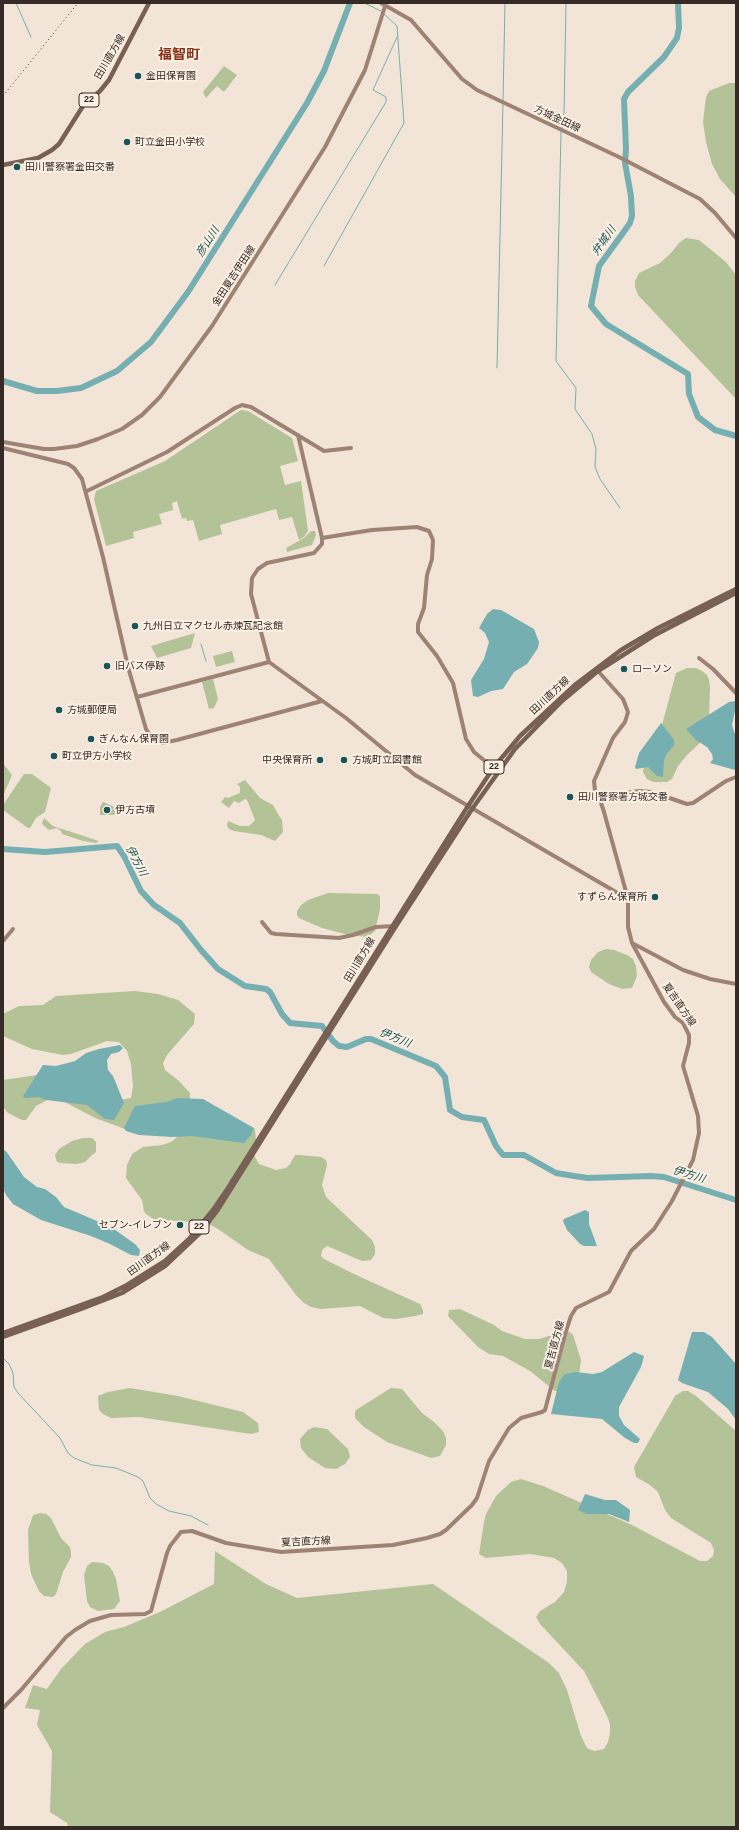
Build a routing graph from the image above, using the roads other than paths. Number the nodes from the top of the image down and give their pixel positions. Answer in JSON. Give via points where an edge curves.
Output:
{"nodes":[{"id":1,"x":149,"y":3,"type":"edge"},
{"id":2,"x":384,"y":4,"type":"edge"},
{"id":3,"x":3,"y":165,"type":"edge"},
{"id":4,"x":736,"y":238,"type":"edge"},
{"id":5,"x":298,"y":436,"type":"junction"},
{"id":6,"x":3,"y":442,"type":"edge"},
{"id":7,"x":3,"y":448,"type":"edge"},
{"id":8,"x":351,"y":448,"type":"dead end"},
{"id":9,"x":87,"y":491,"type":"junction"},
{"id":10,"x":322,"y":538,"type":"junction"},
{"id":11,"x":736,"y":588,"type":"edge"},
{"id":12,"x":736,"y":593,"type":"edge"},
{"id":13,"x":699,"y":658,"type":"dead end"},
{"id":14,"x":269,"y":662,"type":"junction"},
{"id":15,"x":598,"y":671,"type":"junction"},
{"id":16,"x":736,"y":693,"type":"edge"},
{"id":17,"x":136,"y":697,"type":"junction"},
{"id":18,"x":322,"y":701,"type":"junction"},
{"id":19,"x":485,"y":761,"type":"dead end"},
{"id":20,"x":736,"y":777,"type":"edge"},
{"id":21,"x":599,"y":797,"type":"junction"},
{"id":22,"x":470,"y":808,"type":"junction"},
{"id":23,"x":628,"y":899,"type":"junction"},
{"id":24,"x":262,"y":922,"type":"dead end"},
{"id":25,"x":394,"y":926,"type":"junction"},
{"id":26,"x":13,"y":929,"type":"dead end"},
{"id":27,"x":3,"y":941,"type":"edge"},
{"id":28,"x":632,"y":943,"type":"junction"},
{"id":29,"x":736,"y":984,"type":"edge"},
{"id":30,"x":324,"y":1039,"type":"junction"},
{"id":31,"x":3,"y":1333,"type":"edge"},
{"id":32,"x":3,"y":1336,"type":"edge"},
{"id":33,"x":3,"y":1708,"type":"edge"}],
"edges":[{"from":1,"to":3,"type":"main road","name":"田川直方線","number":"22","via":[[109,80],[83,106],[59,144],[38,158]]},
{"from":2,"to":4,"type":"main road","name":"方城金田線","via":[[411,20],[462,79],[477,90],[700,198]]},
{"from":2,"to":6,"type":"main road","name":"金田夏吉伊田線","via":[[365,70],[325,147],[212,326],[160,397],[142,415],[122,429],[77,446],[44,449]]},
{"from":5,"to":8,"type":"main road","via":[[324,451]]},
{"from":5,"to":9,"type":"main road","via":[[251,407],[240,406],[167,452]]},
{"from":5,"to":10,"type":"main road"},
{"from":7,"to":9,"type":"main road","via":[[68,464],[78,472]]},
{"from":9,"to":17,"type":"main road","via":[[117,613],[122,647]]},
{"from":10,"to":14,"type":"main road","via":[[320,548],[314,553],[267,563],[258,569],[252,578],[251,594]]},
{"from":10,"to":19,"type":"main road","via":[[365,531],[417,527],[429,531],[433,540],[432,559],[418,632],[437,656],[453,683],[466,739],[474,752]]},
{"from":11,"to":22,"type":"main road","name":"田川直方線","number":"22","via":[[654,630],[594,669],[520,736],[494,767]]},
{"from":12,"to":15,"type":"main road","name":"田川直方線","number":"22","via":[[654,636]]},
{"from":13,"to":16,"type":"main road"},
{"from":14,"to":17,"type":"main road"},
{"from":14,"to":18,"type":"main road"},
{"from":15,"to":21,"type":"main road","name":"夏吉直方線","via":[[623,699],[628,712],[594,781],[595,791]]},
{"from":15,"to":22,"type":"main road","name":"田川直方線","number":"22","via":[[562,701],[515,749]]},
{"from":17,"to":18,"type":"main road","via":[[148,734],[153,740],[162,743]]},
{"from":18,"to":22,"type":"main road","via":[[415,775]]},
{"from":20,"to":21,"type":"main road","via":[[693,803],[687,804],[652,792],[639,791]]},
{"from":21,"to":23,"type":"main road","name":"夏吉直方線"},
{"from":22,"to":23,"type":"main road"},
{"from":22,"to":25,"type":"main road","name":"田川直方線","number":"22"},
{"from":23,"to":28,"type":"main road","name":"夏吉直方線","via":[[628,927]]},
{"from":24,"to":25,"type":"main road","via":[[271,933],[339,938],[376,927]]},
{"from":25,"to":30,"type":"main road","name":"田川直方線","number":"22"},
{"from":26,"to":27,"type":"main road"},
{"from":28,"to":29,"type":"main road","via":[[683,970]]},
{"from":28,"to":33,"type":"main road","name":"夏吉直方線","via":[[664,1002],[683,1023],[689,1035],[690,1043],[684,1061],[684,1072],[698,1116],[700,1133],[693,1160],[654,1229],[631,1251],[609,1292],[576,1308],[565,1334],[545,1410],[521,1418],[509,1428],[489,1461],[477,1498],[472,1505],[440,1534],[393,1545],[281,1552],[226,1543],[192,1531],[181,1532],[170,1546],[151,1611],[145,1614],[111,1615],[75,1630]]},
{"from":30,"to":31,"type":"main road","name":"田川直方線","number":"22","via":[[213,1210],[189,1239],[145,1275],[103,1297]]},
{"from":30,"to":32,"type":"main road","name":"田川直方線","number":"22","via":[[217,1211],[170,1261],[150,1276],[107,1300]]}]}
